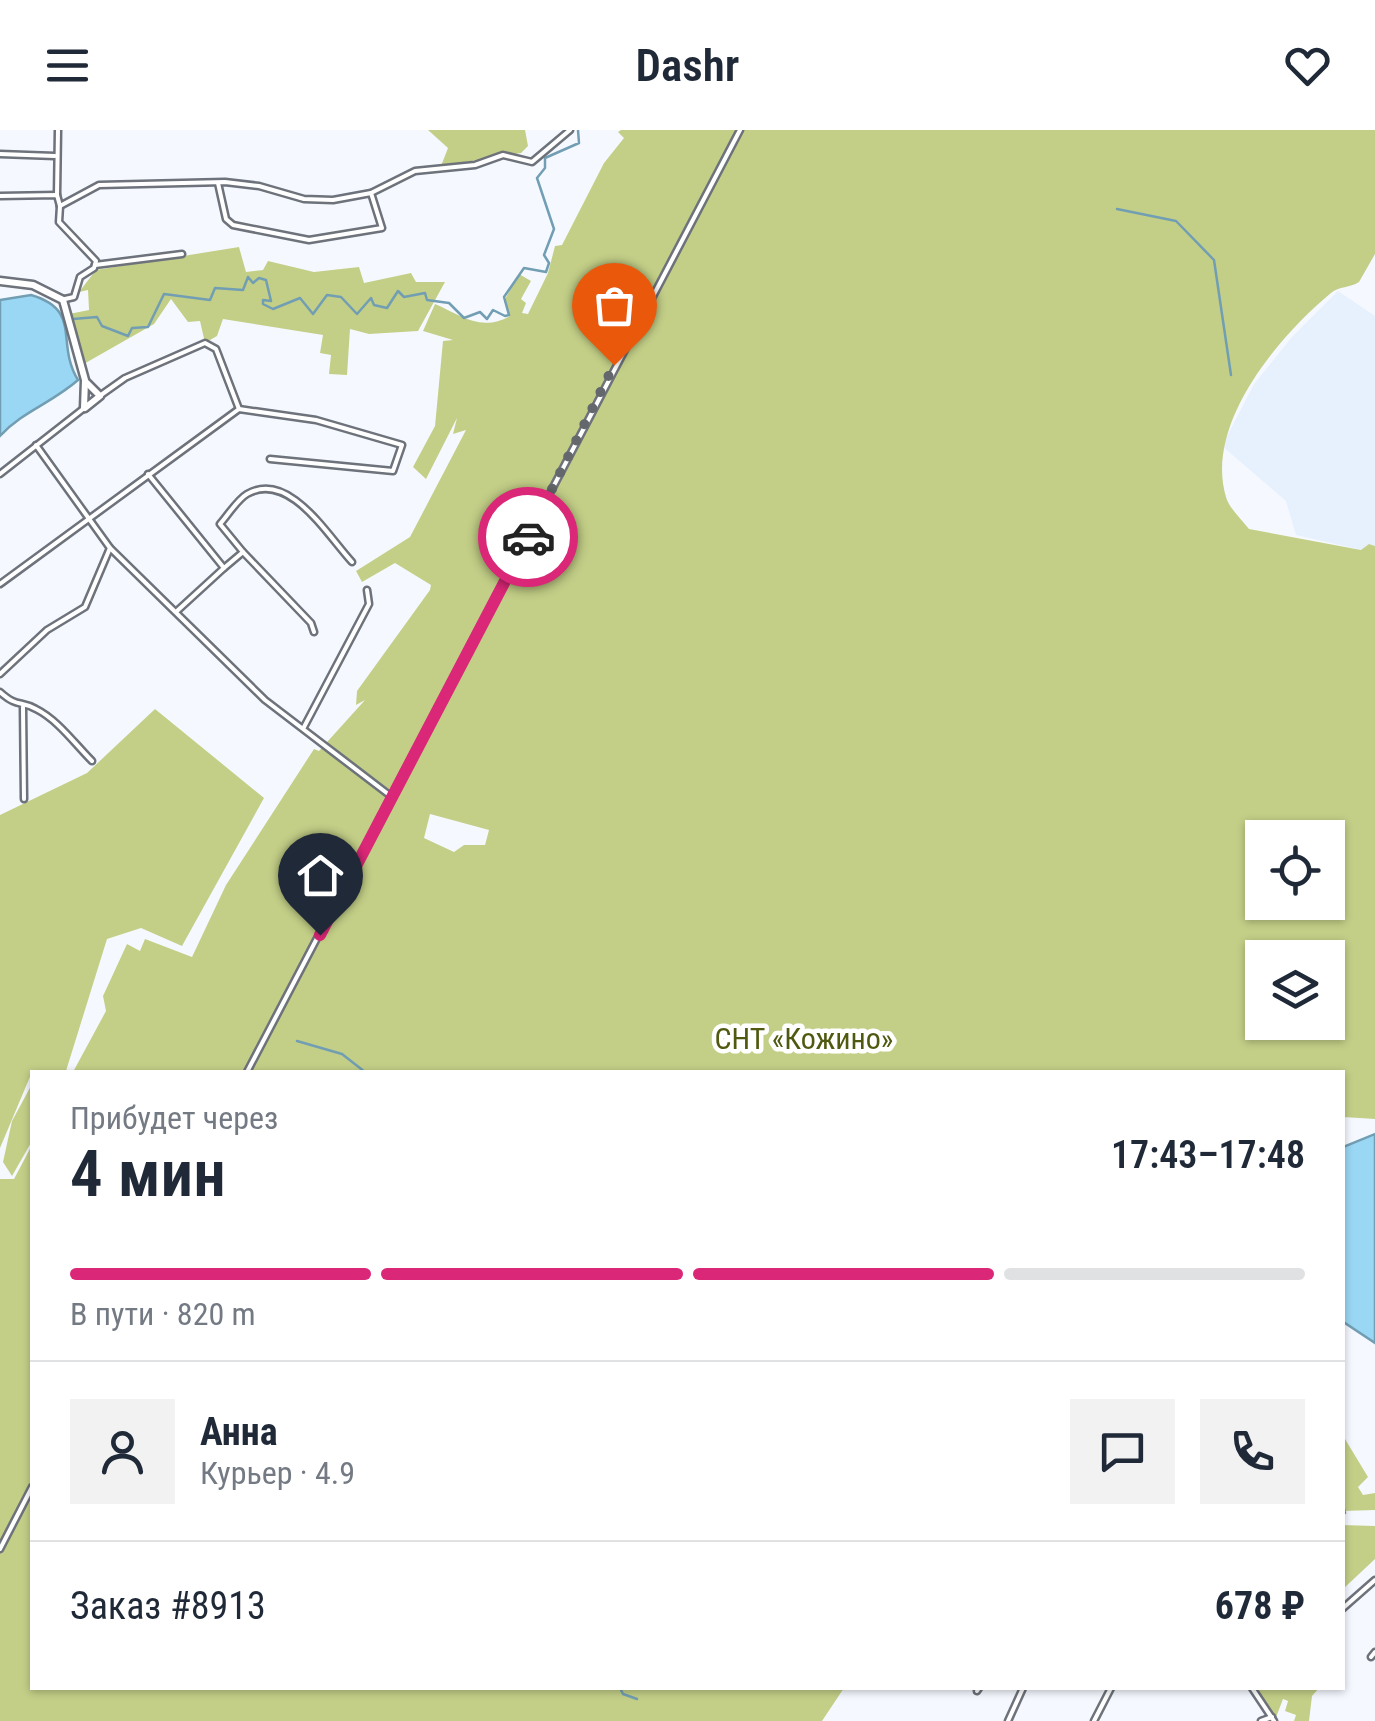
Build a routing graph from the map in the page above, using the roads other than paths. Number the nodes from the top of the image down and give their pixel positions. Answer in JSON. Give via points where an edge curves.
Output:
{"nodes":[{"id":1,"x":58,"y":130,"type":"edge"},
{"id":2,"x":570,"y":130,"type":"edge"},
{"id":3,"x":740,"y":130,"type":"edge"},
{"id":4,"x":0,"y":154,"type":"edge"},
{"id":5,"x":57,"y":156,"type":"junction"},
{"id":6,"x":218,"y":183,"type":"junction"},
{"id":7,"x":371,"y":192,"type":"junction"},
{"id":8,"x":57,"y":195,"type":"junction"},
{"id":9,"x":0,"y":196,"type":"edge"},
{"id":10,"x":60,"y":206,"type":"junction"},
{"id":11,"x":182,"y":254,"type":"dead end"},
{"id":12,"x":95,"y":266,"type":"junction"},
{"id":13,"x":0,"y":281,"type":"edge"},
{"id":14,"x":62,"y":300,"type":"junction"},
{"id":15,"x":84,"y":380,"type":"junction"},
{"id":16,"x":100,"y":396,"type":"junction"},
{"id":17,"x":88,"y":404,"type":"junction"},
{"id":18,"x":239,"y":409,"type":"junction"},
{"id":19,"x":36,"y":446,"type":"junction"},
{"id":20,"x":270,"y":459,"type":"dead end"},
{"id":21,"x":0,"y":474,"type":"edge"},
{"id":22,"x":148,"y":474,"type":"junction"},
{"id":23,"x":88,"y":516,"type":"junction"},
{"id":24,"x":110,"y":548,"type":"junction"},
{"id":25,"x":243,"y":552,"type":"junction"},
{"id":26,"x":352,"y":562,"type":"dead end"},
{"id":27,"x":224,"y":568,"type":"junction"},
{"id":28,"x":0,"y":584,"type":"edge"},
{"id":29,"x":367,"y":590,"type":"dead end"},
{"id":30,"x":177,"y":611,"type":"junction"},
{"id":31,"x":314,"y":632,"type":"dead end"},
{"id":32,"x":0,"y":674,"type":"edge"},
{"id":33,"x":0,"y":692,"type":"edge"},
{"id":34,"x":23,"y":707,"type":"junction"},
{"id":35,"x":304,"y":726,"type":"junction"},
{"id":36,"x":92,"y":761,"type":"dead end"},
{"id":37,"x":392,"y":797,"type":"junction"},
{"id":38,"x":24,"y":799,"type":"dead end"},
{"id":39,"x":248,"y":1070,"type":"edge"},
{"id":40,"x":30,"y":1491,"type":"edge"},
{"id":41,"x":0,"y":1549,"type":"edge"},
{"id":42,"x":1375,"y":1580,"type":"edge"},
{"id":43,"x":1345,"y":1606,"type":"edge"},
{"id":44,"x":1023,"y":1690,"type":"edge"},
{"id":45,"x":1110,"y":1690,"type":"edge"},
{"id":46,"x":1253,"y":1690,"type":"edge"},
{"id":47,"x":1273,"y":1719,"type":"edge"},
{"id":48,"x":1008,"y":1721,"type":"edge"},
{"id":49,"x":1094,"y":1721,"type":"edge"},
{"id":50,"x":1261,"y":1721,"type":"edge"}],
"edges":[{"from":1,"to":5,"type":"street"},
{"from":2,"to":7,"type":"street","via":[[532,162],[503,155],[415,170]]},
{"from":3,"to":37,"type":"street"},
{"from":4,"to":5,"type":"street"},
{"from":5,"to":8,"type":"street"},
{"from":6,"to":7,"type":"street","via":[[304,199]]},
{"from":6,"to":7,"type":"street","via":[[233,225],[309,240],[382,228]]},
{"from":6,"to":10,"type":"street","via":[[99,185]]},
{"from":8,"to":9,"type":"street"},
{"from":8,"to":10,"type":"street"},
{"from":10,"to":12,"type":"street","via":[[59,222],[94,256]]},
{"from":11,"to":12,"type":"street"},
{"from":12,"to":14,"type":"street","via":[[80,277],[74,296]]},
{"from":13,"to":14,"type":"street","via":[[33,285]]},
{"from":14,"to":15,"type":"street"},
{"from":15,"to":16,"type":"street"},
{"from":15,"to":17,"type":"street"},
{"from":16,"to":17,"type":"street"},
{"from":16,"to":18,"type":"street","via":[[205,343],[216,350]]},
{"from":17,"to":19,"type":"street"},
{"from":18,"to":20,"type":"street","via":[[316,420],[402,445],[393,471]]},
{"from":18,"to":22,"type":"street"},
{"from":19,"to":21,"type":"street"},
{"from":19,"to":23,"type":"street"},
{"from":22,"to":23,"type":"street"},
{"from":22,"to":27,"type":"street"},
{"from":23,"to":24,"type":"street"},
{"from":23,"to":28,"type":"street"},
{"from":24,"to":30,"type":"street"},
{"from":24,"to":32,"type":"street","via":[[85,607],[46,630]]},
{"from":25,"to":26,"type":"street","via":[[220,524],[245,495],[269,486],[286,491]]},
{"from":25,"to":27,"type":"street"},
{"from":25,"to":31,"type":"street"},
{"from":27,"to":30,"type":"street"},
{"from":29,"to":35,"type":"street","via":[[368,604]]},
{"from":30,"to":35,"type":"street","via":[[265,700]]},
{"from":33,"to":34,"type":"street"},
{"from":34,"to":36,"type":"street","via":[[50,717]]},
{"from":34,"to":38,"type":"street"},
{"from":35,"to":37,"type":"street"},
{"from":37,"to":39,"type":"street"},
{"from":40,"to":41,"type":"street"},
{"from":42,"to":43,"type":"street"},
{"from":44,"to":48,"type":"street"},
{"from":45,"to":49,"type":"street"},
{"from":46,"to":47,"type":"street"},
{"from":47,"to":50,"type":"street"}]}
